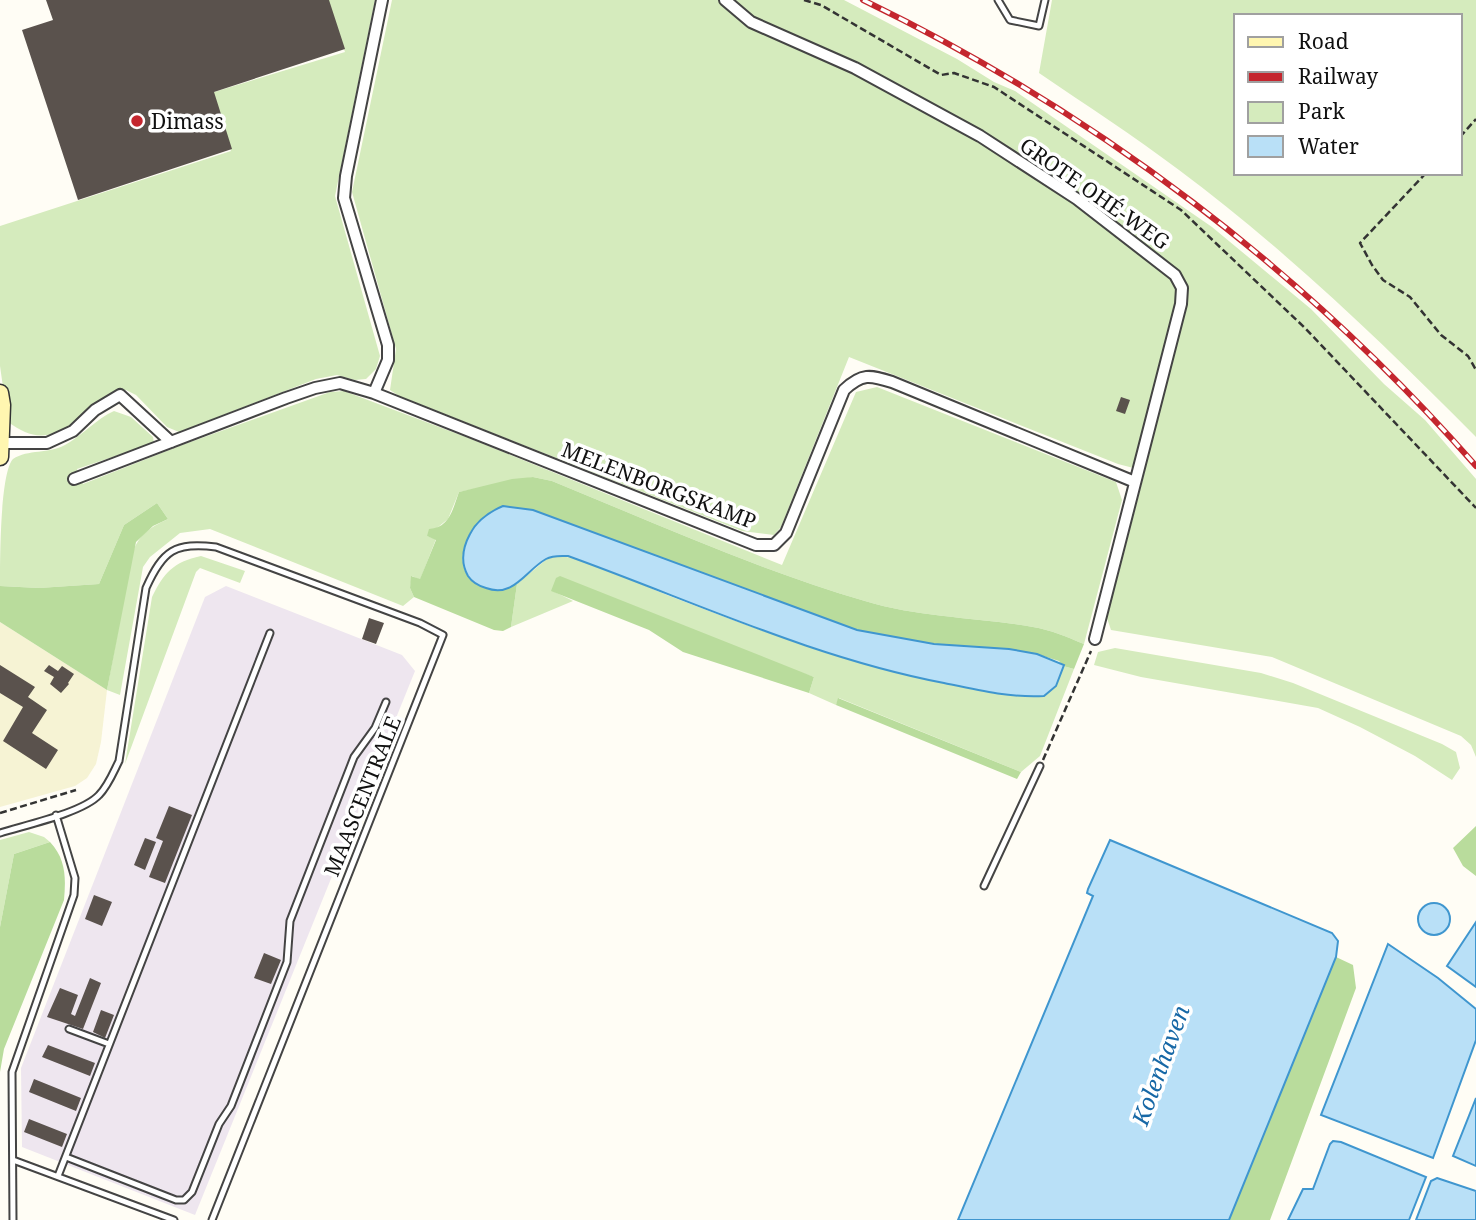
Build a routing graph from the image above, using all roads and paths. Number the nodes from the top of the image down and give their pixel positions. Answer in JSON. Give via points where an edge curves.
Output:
{"nodes":[{"id":1,"x":382,"y":0,"type":"edge"},
{"id":2,"x":725,"y":0,"type":"edge"},
{"id":3,"x":804,"y":0,"type":"edge"},
{"id":4,"x":998,"y":0,"type":"edge"},
{"id":5,"x":1045,"y":0,"type":"edge"},
{"id":6,"x":1476,"y":119,"type":"edge"},
{"id":7,"x":1462,"y":135,"type":"edge"},
{"id":8,"x":1424,"y":175,"type":"edge"},
{"id":9,"x":1476,"y":370,"type":"edge"},
{"id":10,"x":0,"y":393,"type":"edge"},
{"id":11,"x":374,"y":394,"type":"junction"},
{"id":12,"x":171,"y":442,"type":"junction"},
{"id":13,"x":1,"y":451,"type":"edge"},
{"id":14,"x":74,"y":479,"type":"dead end"},
{"id":15,"x":1135,"y":482,"type":"junction"},
{"id":16,"x":1476,"y":508,"type":"edge"},
{"id":17,"x":270,"y":633,"type":"dead end"},
{"id":18,"x":1096,"y":639,"type":"joint"},
{"id":19,"x":386,"y":702,"type":"dead end"},
{"id":20,"x":1041,"y":766,"type":"joint"},
{"id":21,"x":76,"y":790,"type":"dead end"},
{"id":22,"x":0,"y":813,"type":"edge"},
{"id":23,"x":56,"y":815,"type":"junction"},
{"id":24,"x":0,"y":833,"type":"edge"},
{"id":25,"x":984,"y":886,"type":"dead end"},
{"id":26,"x":69,"y":1028,"type":"dead end"},
{"id":27,"x":110,"y":1045,"type":"junction"},
{"id":28,"x":66,"y":1157,"type":"junction"},
{"id":29,"x":13,"y":1160,"type":"junction"},
{"id":30,"x":58,"y":1176,"type":"junction"},
{"id":31,"x":13,"y":1220,"type":"edge"},
{"id":32,"x":174,"y":1220,"type":"edge"},
{"id":33,"x":212,"y":1220,"type":"edge"}],
"edges":[{"from":1,"to":11,"type":"street","via":[[344,198],[388,345],[388,360]]},
{"from":2,"to":15,"type":"street","name":"GROTE OHÉ-WEG","via":[[751,22],[855,68],[980,136],[1077,199],[1175,275],[1182,288],[1181,304]]},
{"from":3,"to":16,"type":"path","via":[[821,5],[941,75],[954,73],[994,87],[1181,210],[1305,328]]},
{"from":4,"to":5,"type":"lane","via":[[1010,20],[1039,26]]},
{"from":6,"to":7,"type":"path"},
{"from":8,"to":9,"type":"path","via":[[1360,243],[1383,280],[1410,297]]},
{"from":10,"to":13,"type":"main road"},
{"from":11,"to":12,"type":"street","name":"MELENBORGSKAMP","via":[[340,383],[315,388]]},
{"from":11,"to":15,"type":"street","name":"MELENBORGSKAMP","via":[[756,545],[774,545],[786,533],[844,390],[855,379],[872,376]]},
{"from":12,"to":13,"type":"street","via":[[120,395],[73,431],[47,443]]},
{"from":12,"to":14,"type":"street","name":"MELENBORGSKAMP"},
{"from":15,"to":18,"type":"street","name":"GROTE OHÉ-WEG"},
{"from":17,"to":27,"type":"lane"},
{"from":18,"to":20,"type":"path"},
{"from":19,"to":28,"type":"lane","via":[[375,728],[354,757],[290,921],[287,962],[231,1106],[189,1197],[176,1200]]},
{"from":20,"to":25,"type":"lane"},
{"from":21,"to":22,"type":"path"},
{"from":23,"to":24,"type":"lane"},
{"from":23,"to":29,"type":"lane","via":[[75,878],[74,895],[12,1072]]},
{"from":23,"to":33,"type":"lane","name":"MAASCENTRALE","via":[[81,808],[110,782],[118,761],[146,588],[155,567],[170,552],[191,544],[216,547],[443,635]]},
{"from":26,"to":27,"type":"lane"},
{"from":27,"to":28,"type":"lane"},
{"from":28,"to":30,"type":"lane"},
{"from":29,"to":30,"type":"lane"},
{"from":29,"to":31,"type":"lane"},
{"from":30,"to":32,"type":"lane"}]}
